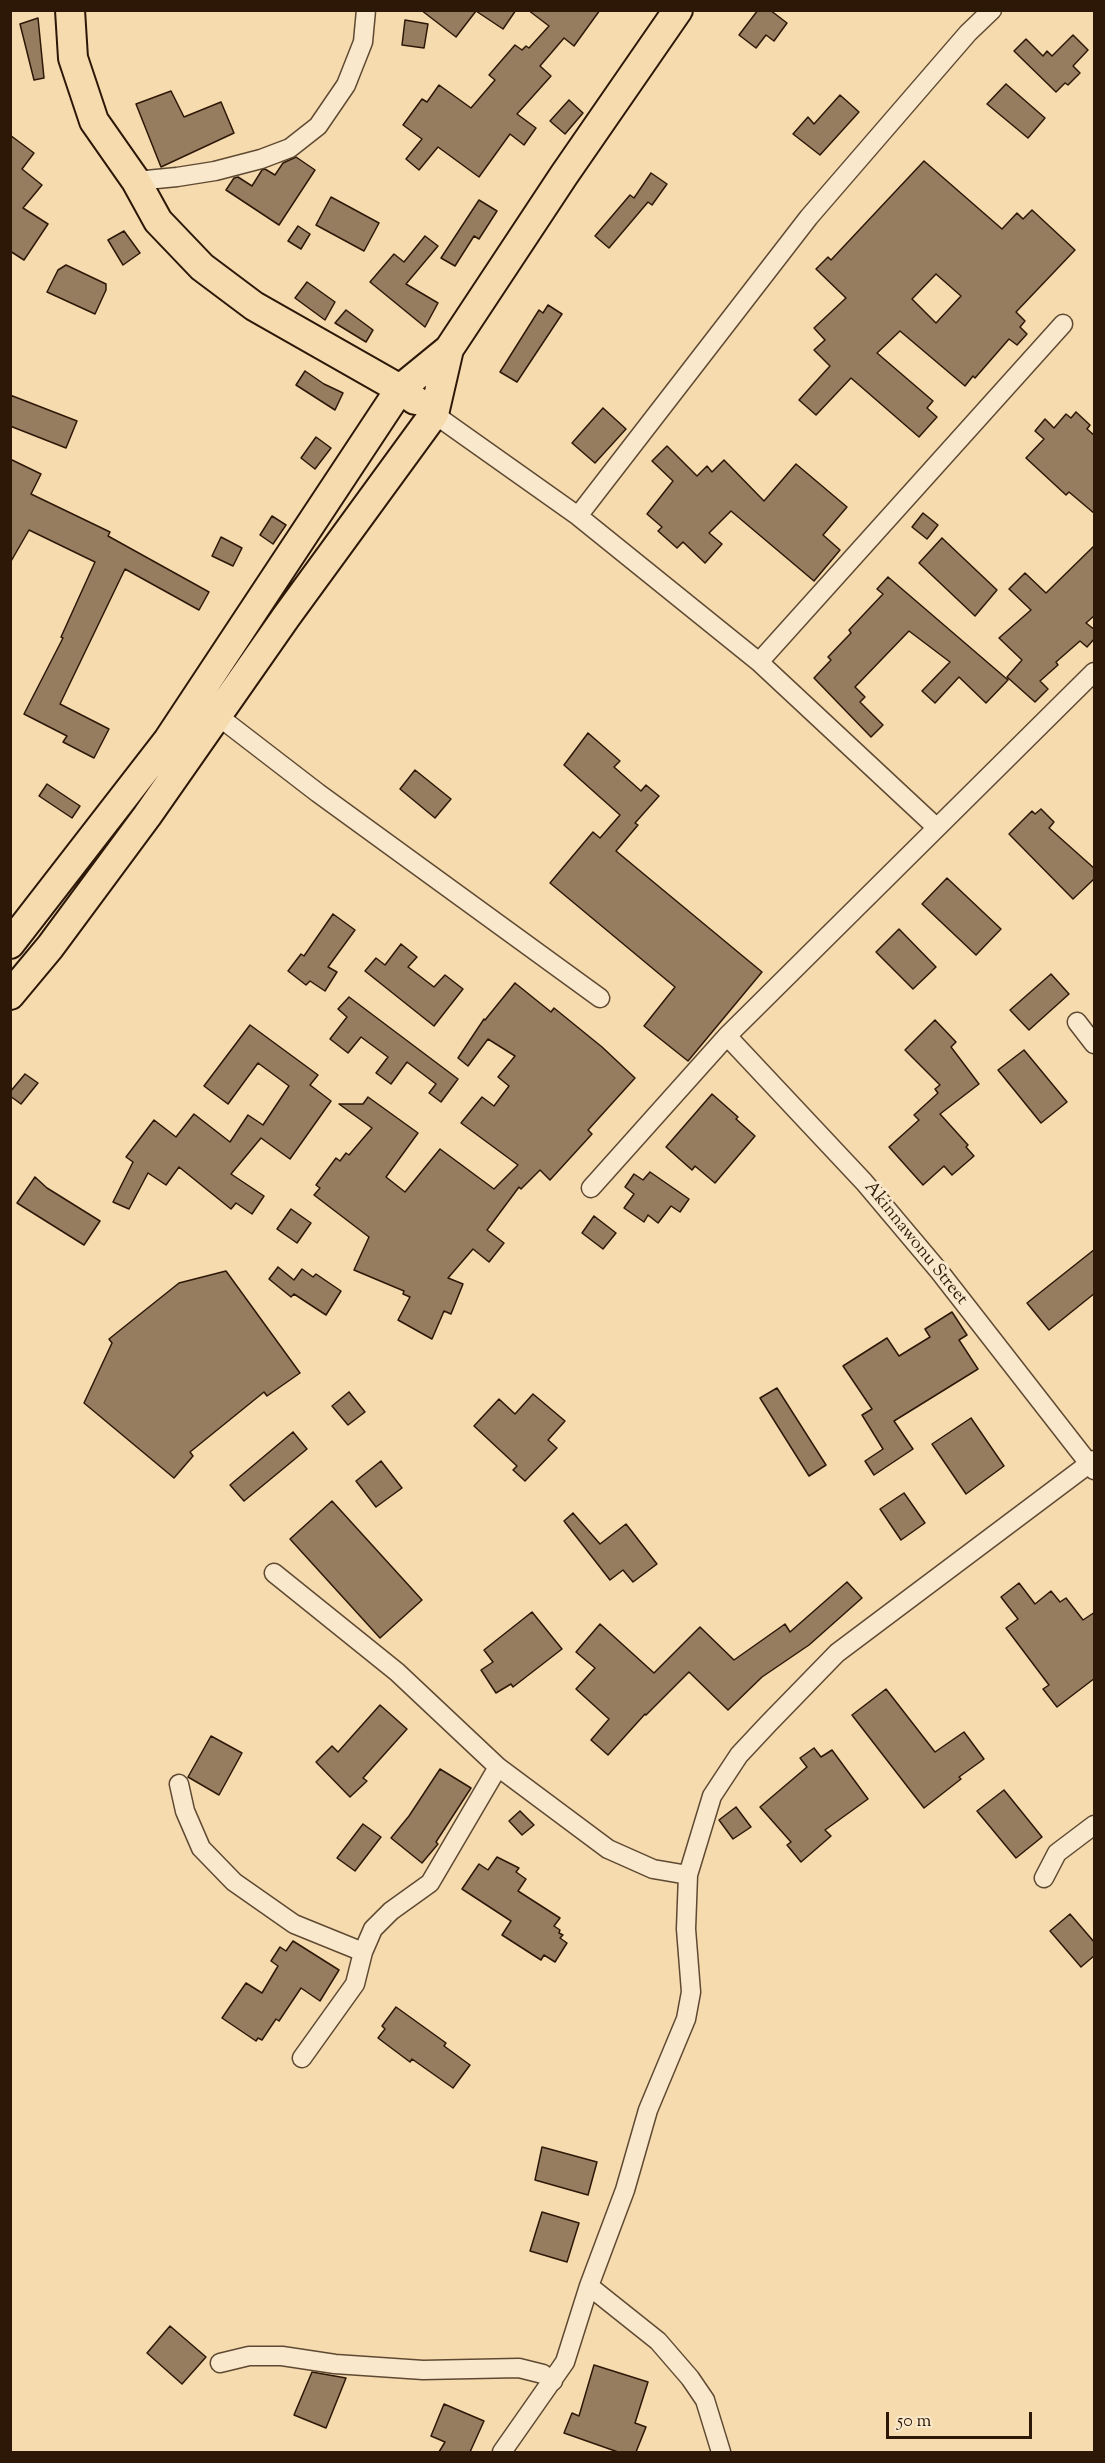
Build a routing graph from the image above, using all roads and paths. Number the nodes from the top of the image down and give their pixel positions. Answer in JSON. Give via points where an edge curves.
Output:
{"nodes":[{"id":1,"x":70,"y":10,"type":"edge"},
{"id":2,"x":366,"y":10,"type":"edge"},
{"id":3,"x":678,"y":10,"type":"edge"},
{"id":4,"x":992,"y":10,"type":"edge"},
{"id":5,"x":136,"y":181,"type":"junction"},
{"id":6,"x":1063,"y":324,"type":"dead end"},
{"id":7,"x":449,"y":349,"type":"junction"},
{"id":8,"x":400,"y":389,"type":"junction"},
{"id":9,"x":434,"y":414,"type":"junction"},
{"id":10,"x":578,"y":516,"type":"junction"},
{"id":11,"x":759,"y":662,"type":"junction"},
{"id":12,"x":1095,"y":672,"type":"edge"},
{"id":13,"x":218,"y":716,"type":"junction"},
{"id":14,"x":936,"y":827,"type":"junction"},
{"id":15,"x":10,"y":944,"type":"edge"},
{"id":16,"x":10,"y":995,"type":"edge"},
{"id":17,"x":600,"y":998,"type":"dead end"},
{"id":18,"x":1077,"y":1022,"type":"dead end"},
{"id":19,"x":727,"y":1036,"type":"junction"},
{"id":20,"x":1095,"y":1044,"type":"edge"},
{"id":21,"x":591,"y":1188,"type":"dead end"},
{"id":22,"x":1093,"y":1464,"type":"edge"},
{"id":23,"x":274,"y":1574,"type":"dead end"},
{"id":24,"x":498,"y":1767,"type":"junction"},
{"id":25,"x":179,"y":1784,"type":"dead end"},
{"id":26,"x":1095,"y":1825,"type":"edge"},
{"id":27,"x":198,"y":1854,"type":"dead end"},
{"id":28,"x":688,"y":1875,"type":"junction"},
{"id":29,"x":1044,"y":1878,"type":"dead end"},
{"id":30,"x":363,"y":1953,"type":"junction"},
{"id":31,"x":302,"y":2058,"type":"dead end"},
{"id":32,"x":589,"y":2286,"type":"junction"},
{"id":33,"x":220,"y":2363,"type":"dead end"},
{"id":34,"x":553,"y":2380,"type":"junction"},
{"id":35,"x":502,"y":2452,"type":"edge"},
{"id":36,"x":720,"y":2452,"type":"edge"}],
"edges":[{"from":1,"to":5,"type":"main road","via":[[73,58],[94,121]]},
{"from":2,"to":5,"type":"street","via":[[363,42],[346,85],[318,126],[290,148],[215,171]]},
{"from":3,"to":7,"type":"main road"},
{"from":4,"to":10,"type":"street","via":[[809,217]]},
{"from":5,"to":8,"type":"main road","via":[[158,221],[202,267],[254,306]]},
{"from":6,"to":11,"type":"street"},
{"from":7,"to":8,"type":"main road"},
{"from":7,"to":9,"type":"main road"},
{"from":8,"to":9,"type":"main road"},
{"from":8,"to":15,"type":"main road","via":[[168,740]]},
{"from":9,"to":10,"type":"street"},
{"from":9,"to":13,"type":"main road"},
{"from":10,"to":11,"type":"street"},
{"from":11,"to":14,"type":"street"},
{"from":12,"to":14,"type":"street"},
{"from":13,"to":16,"type":"main road","via":[[57,938]]},
{"from":13,"to":17,"type":"street"},
{"from":14,"to":19,"type":"street"},
{"from":18,"to":20,"type":"street"},
{"from":19,"to":21,"type":"street"},
{"from":19,"to":22,"type":"street","name":"Akinnawonu Street","via":[[864,1182]]},
{"from":22,"to":28,"type":"street","via":[[837,1653],[739,1755],[712,1796]]},
{"from":23,"to":24,"type":"street","via":[[397,1672]]},
{"from":24,"to":28,"type":"street","via":[[608,1849],[653,1869]]},
{"from":24,"to":30,"type":"street","via":[[430,1883],[373,1929]]},
{"from":25,"to":30,"type":"street","via":[[185,1811],[201,1848],[234,1882],[294,1924]]},
{"from":26,"to":29,"type":"street","via":[[1058,1854]]},
{"from":27,"to":30,"type":"street","via":[[299,1926]]},
{"from":28,"to":32,"type":"street","via":[[686,1929],[691,1992],[686,2019],[648,2110],[625,2190]]},
{"from":30,"to":31,"type":"street","via":[[355,1984]]},
{"from":32,"to":34,"type":"street","via":[[565,2362]]},
{"from":32,"to":36,"type":"street","via":[[658,2342],[690,2378],[705,2400]]},
{"from":33,"to":34,"type":"street","via":[[249,2356],[282,2356],[423,2370],[519,2368],[543,2373]]},
{"from":34,"to":35,"type":"street"}]}
